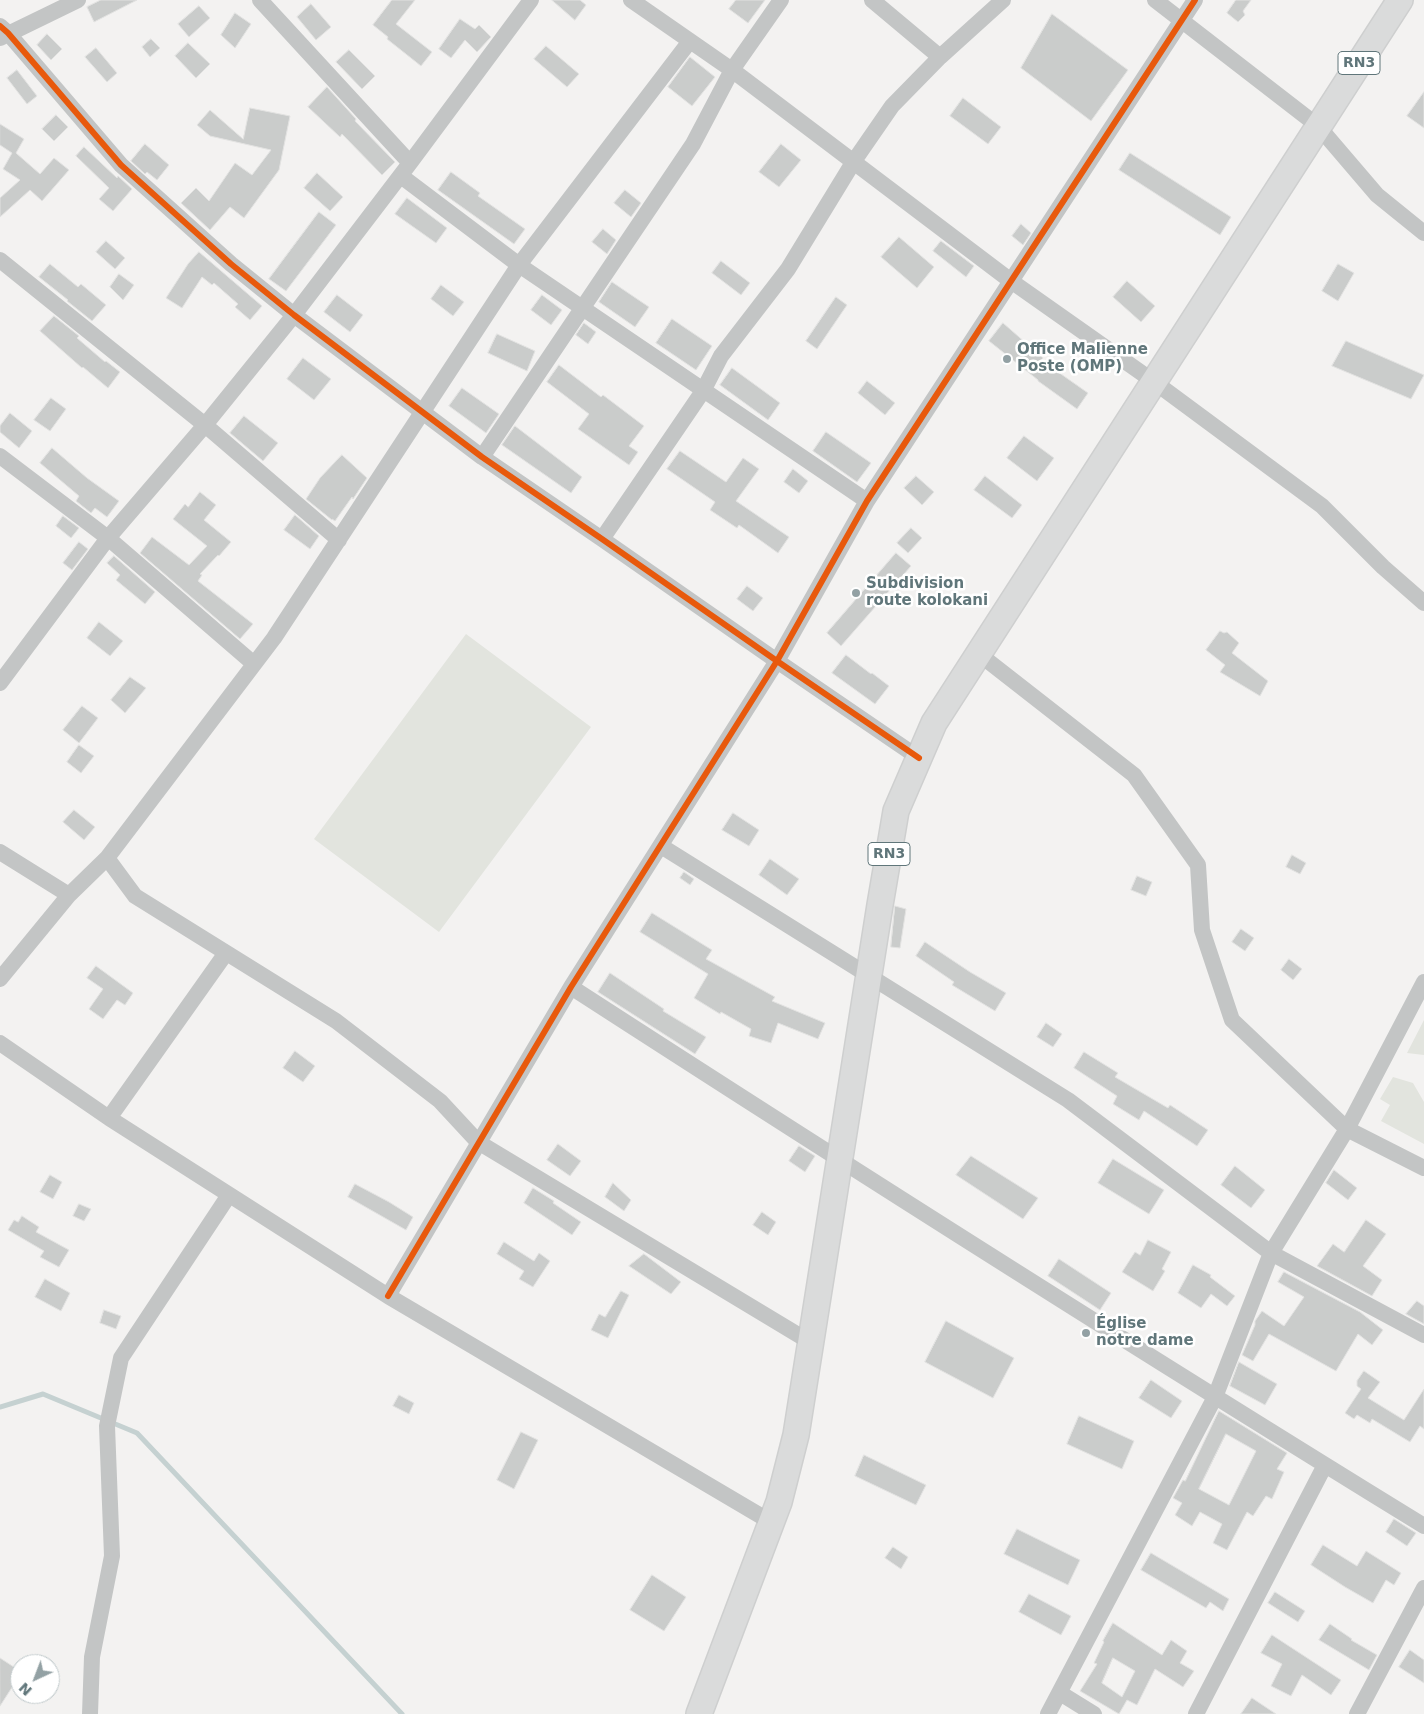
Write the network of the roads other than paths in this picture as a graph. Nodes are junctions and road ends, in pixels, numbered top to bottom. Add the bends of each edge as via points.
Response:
1 (78, 0) edge
2 (260, 0) edge
3 (532, 0) edge
4 (631, 0) edge
5 (781, 0) edge
6 (872, 0) edge
7 (1003, 0) edge
8 (1155, 0) edge
9 (1195, 0) edge
10 (1396, 1) edge
11 (1181, 20) junction
12 (3, 32) edge
13 (690, 41) junction
14 (940, 57) junction
15 (732, 70) junction
16 (1318, 126) junction
17 (854, 161) junction
18 (405, 170) junction
19 (1424, 233) edge
20 (0, 260) edge
21 (519, 265) junction
22 (1011, 281) junction
23 (583, 309) junction
24 (294, 315) junction
25 (1153, 381) junction
26 (703, 391) junction
27 (423, 413) junction
28 (206, 425) junction
29 (0, 456) edge
30 (482, 457) junction
31 (866, 502) junction
32 (108, 538) junction
33 (602, 539) junction
34 (339, 540) junction
35 (1424, 603) edge
36 (979, 654) junction
37 (777, 661) junction
38 (254, 664) junction
39 (0, 683) edge
40 (919, 758) junction
41 (661, 846) junction
42 (0, 852) edge
43 (107, 858) junction
44 (69, 895) junction
45 (226, 953) junction
46 (869, 974) junction
47 (0, 979) edge
48 (1424, 982) edge
49 (571, 987) junction
50 (0, 1043) edge
51 (109, 1118) junction
52 (1347, 1128) junction
53 (478, 1142) junction
54 (839, 1160) junction
55 (1424, 1168) edge
56 (229, 1195) junction
57 (1271, 1253) junction
58 (388, 1296) junction
59 (1424, 1335) edge
60 (810, 1342) junction
61 (1215, 1397) junction
62 (1324, 1465) junction
63 (771, 1522) junction
64 (1424, 1526) edge
65 (1424, 1588) edge
66 (1060, 1693) junction
67 (90, 1714) edge
68 (699, 1714) edge
69 (1048, 1714) edge
70 (1094, 1714) edge
71 (1196, 1714) edge
72 (1357, 1714) edge

1 - 12 street
2 - 18 street
3 - 18 street
4 - 13 street
5 - 15 street
6 - 14 street
7 - 14 street
8 - 11 street
9 - 11 street
10 - 16 highway, RN3
11 - 16 street
11 - 22 street
12 - 24 street via 121,165 231,264
13 - 15 street
13 - 21 street
14 - 17 street via 892,106
15 - 17 street
15 - 23 street via 693,144
16 - 19 street via 1377,195
16 - 25 highway, RN3
17 - 22 street
17 - 26 street via 788,269 721,356
18 - 21 street
18 - 24 street
20 - 28 street
21 - 23 street
21 - 27 street
22 - 25 street
22 - 31 street
23 - 26 street
23 - 30 street
24 - 27 street
24 - 28 street
25 - 35 street via 1322,506
25 - 36 highway, RN3
26 - 31 street
26 - 33 street
27 - 30 street
27 - 34 street
28 - 32 street
28 - 34 street
29 - 32 street
30 - 33 street
31 - 37 street
32 - 38 street
32 - 39 street
33 - 37 street
34 - 38 street
36 - 40 highway, RN3 via 934,723
36 - 52 street via 1134,775 1198,865 1202,930 1232,1020
37 - 40 street
37 - 41 street
38 - 43 street
40 - 46 highway, RN3 via 896,811
41 - 46 street
41 - 49 street
42 - 44 street
43 - 44 street
43 - 45 street via 135,896
44 - 47 street
45 - 51 street
45 - 53 street via 336,1021 440,1101
46 - 54 highway, RN3
46 - 57 street via 1068,1100
48 - 52 street
49 - 53 street
49 - 54 street
50 - 51 street
51 - 56 street
52 - 55 street
52 - 57 street
53 - 58 street
53 - 60 street
54 - 60 highway, RN3
54 - 61 street
56 - 58 street
56 - 67 street via 121,1358 107,1426 112,1556 92,1657
57 - 59 street
57 - 61 street
58 - 63 street
60 - 63 highway, RN3 via 796,1435
61 - 62 street
61 - 66 street
62 - 64 street
62 - 71 street
63 - 68 highway, RN3
65 - 72 street
66 - 69 street
66 - 70 street

